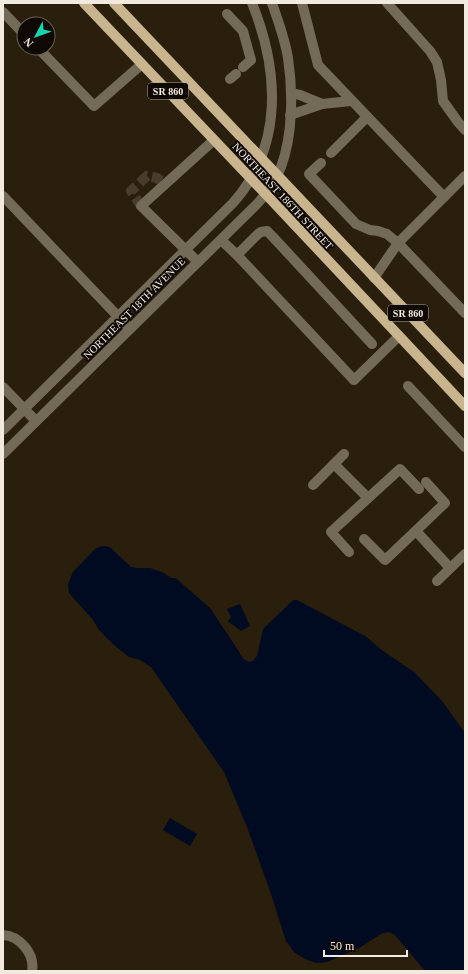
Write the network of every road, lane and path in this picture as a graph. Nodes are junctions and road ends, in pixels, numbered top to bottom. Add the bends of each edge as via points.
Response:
1 (84, 3) edge
2 (114, 3) edge
3 (252, 3) edge
4 (272, 3) edge
5 (302, 3) edge
6 (387, 3) edge
7 (3, 12) edge
8 (227, 14) dead end
9 (16, 26) edge
10 (46, 56) edge
11 (142, 64) junction
12 (236, 73) dead end
13 (291, 93) junction
14 (351, 101) junction
15 (322, 104) junction
16 (290, 115) junction
17 (367, 117) junction
18 (465, 129) edge
19 (214, 140) junction
20 (331, 153) dead end
21 (261, 159) junction
22 (321, 163) dead end
23 (277, 176) junction
24 (465, 176) edge
25 (251, 179) junction
26 (266, 194) junction
27 (3, 196) edge
28 (444, 197) junction
29 (221, 240) junction
30 (398, 243) junction
31 (186, 250) junction
32 (237, 256) junction
33 (198, 262) junction
34 (374, 278) junction
35 (465, 314) edge
36 (118, 317) junction
37 (130, 329) junction
38 (399, 336) junction
39 (372, 344) dead end
40 (465, 373) edge
41 (408, 386) dead end
42 (3, 387) edge
43 (465, 406) edge
44 (24, 409) junction
45 (36, 421) junction
46 (3, 430) edge
47 (465, 447) edge
48 (3, 454) edge
49 (344, 454) dead end
50 (334, 464) junction
51 (313, 485) dead end
52 (368, 498) junction
53 (416, 531) junction
54 (364, 539) dead end
55 (349, 552) dead end
56 (465, 554) edge
57 (450, 568) junction
58 (437, 581) dead end
59 (3, 935) edge
60 (32, 971) edge

1 - 11 main road, NORTHEAST 186TH STREET / SR 860
2 - 21 main road, NORTHEAST 186TH STREET / SR 860
3 - 21 street, NORTHEAST 18TH AVENUE via 268,53 272,82 271,122
4 - 13 street, NORTHEAST 18TH AVENUE via 282,31 290,71
5 - 14 street via 318,65
6 - 18 street via 437,62 443,101
7 - 9 street
8 - 12 street via 243,31 251,60
10 - 11 street via 94,106
11 - 19 main road, NORTHEAST 186TH STREET / SR 860
13 - 15 street
13 - 16 street, NORTHEAST 18TH AVENUE
14 - 15 street
14 - 17 street
15 - 16 street
16 - 23 street, NORTHEAST 18TH AVENUE via 284,157
17 - 20 street
17 - 28 street
19 - 25 main road, NORTHEAST 186TH STREET / SR 860
19 - 31 street via 141,206
21 - 23 main road, NORTHEAST 186TH STREET / SR 860
21 - 25 street, NORTHEAST 18TH AVENUE
22 - 30 street via 310,174 356,224 387,234
23 - 26 street, NORTHEAST 18TH AVENUE
23 - 34 main road, NORTHEAST 186TH STREET / SR 860
24 - 28 street
25 - 26 main road, NORTHEAST 186TH STREET / SR 860
25 - 31 street, NORTHEAST 18TH AVENUE via 233,203
26 - 29 street, NORTHEAST 18TH AVENUE
26 - 38 main road, NORTHEAST 186TH STREET / SR 860
27 - 36 street
28 - 30 street
29 - 32 street
29 - 33 street, NORTHEAST 18TH AVENUE
30 - 34 street
30 - 35 street
31 - 33 street
31 - 36 street, NORTHEAST 18TH AVENUE
32 - 38 street via 354,380
32 - 39 street via 258,234 267,231
33 - 37 street, NORTHEAST 18TH AVENUE
34 - 40 main road, NORTHEAST 186TH STREET / SR 860
36 - 37 street
36 - 44 street, NORTHEAST 18TH AVENUE
37 - 45 street, NORTHEAST 18TH AVENUE
38 - 43 main road, NORTHEAST 186TH STREET / SR 860
41 - 47 street
42 - 44 street
44 - 45 street
44 - 46 street, NORTHEAST 18TH AVENUE
45 - 48 street, NORTHEAST 18TH AVENUE
49 - 50 street
50 - 51 street
50 - 52 street
52 - 53 street via 400,469 446,503
52 - 55 street via 331,532
53 - 54 street via 385,560
53 - 57 street
56 - 57 street
57 - 58 street
59 - 60 street via 17,939 25,946 31,956

